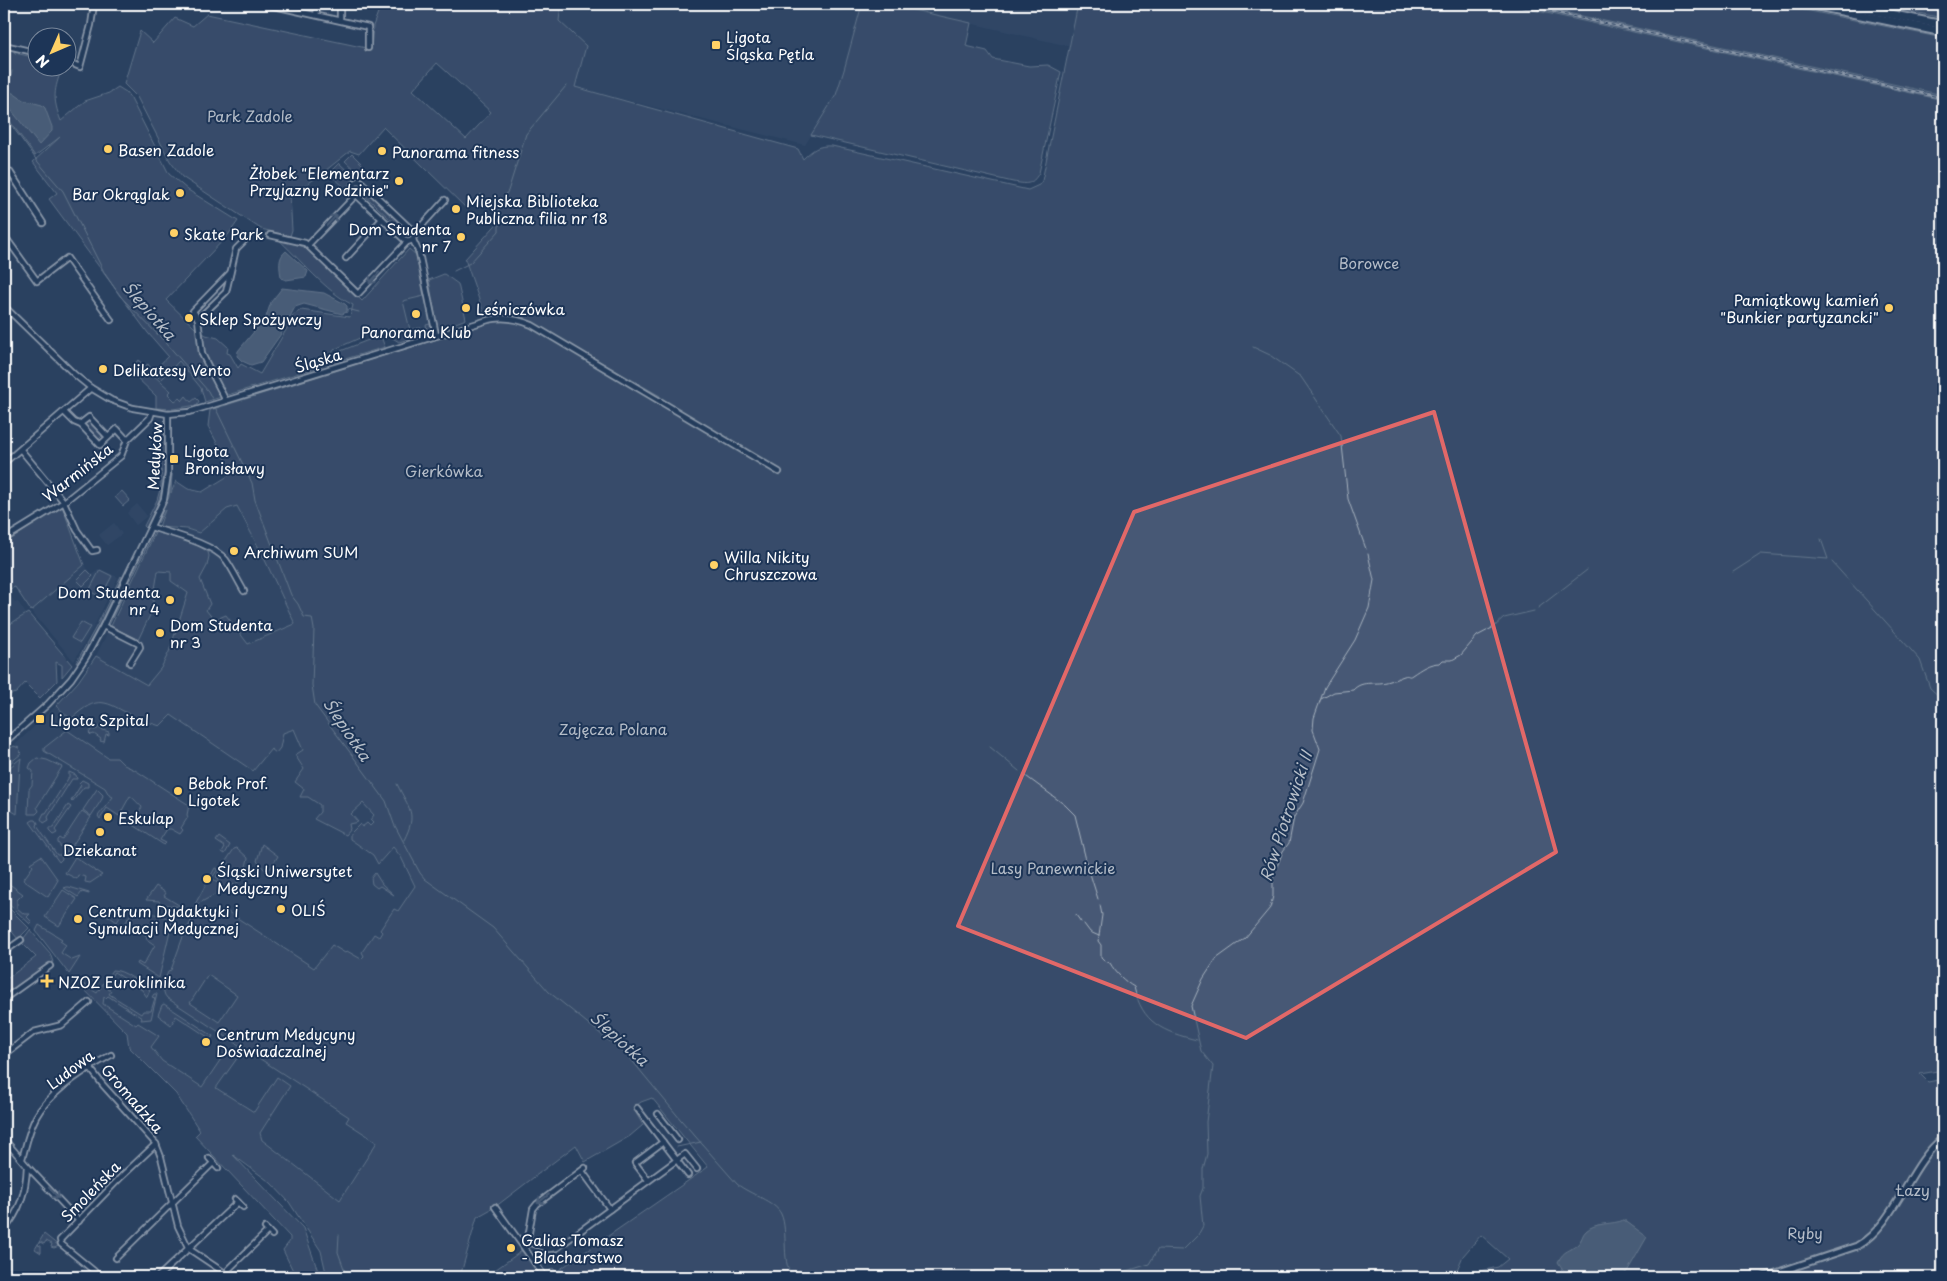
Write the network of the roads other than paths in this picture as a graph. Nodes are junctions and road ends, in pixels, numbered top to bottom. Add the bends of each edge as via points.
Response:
1 (4, 4) edge
2 (94, 4) edge
3 (264, 4) edge
4 (318, 4) edge
5 (340, 4) edge
6 (1808, 4) edge
7 (1841, 4) edge
8 (284, 6) edge
9 (316, 15) junction
10 (340, 20) junction
11 (1943, 26) edge
12 (1943, 32) edge
13 (4, 37) edge
14 (4, 45) edge
15 (368, 48) dead end
16 (28, 51) edge
17 (78, 66) edge
18 (4, 166) edge
19 (356, 195) junction
20 (445, 200) dead end
21 (382, 219) junction
22 (43, 223) dead end
23 (415, 233) junction
24 (4, 235) edge
25 (270, 235) dead end
26 (247, 238) dead end
27 (413, 240) junction
28 (407, 242) junction
29 (307, 244) junction
30 (346, 258) dead end
31 (231, 273) junction
32 (4, 306) edge
33 (198, 319) junction
34 (111, 320) dead end
35 (436, 335) junction
36 (91, 388) junction
37 (226, 401) junction
38 (64, 412) junction
39 (152, 412) junction
40 (168, 414) junction
41 (80, 424) junction
42 (108, 438) junction
43 (127, 440) junction
44 (21, 450) junction
45 (4, 463) edge
46 (779, 472) dead end
47 (64, 502) junction
48 (151, 527) junction
49 (4, 540) edge
50 (98, 550) dead end
51 (244, 591) dead end
52 (104, 626) junction
53 (130, 663) dead end
54 (4, 743) edge
55 (20, 940) dead end
56 (4, 952) edge
57 (50, 966) dead end
58 (4, 999) edge
59 (89, 1002) dead end
60 (4, 1055) edge
61 (111, 1055) dead end
62 (90, 1068) junction
63 (637, 1108) dead end
64 (658, 1114) dead end
65 (662, 1120) junction
66 (652, 1127) junction
67 (1943, 1138) edge
68 (4, 1139) edge
69 (678, 1140) dead end
70 (663, 1142) junction
71 (156, 1144) junction
72 (209, 1158) dead end
73 (22, 1159) junction
74 (676, 1160) junction
75 (213, 1163) junction
76 (27, 1166) junction
77 (218, 1168) dead end
78 (696, 1168) dead end
79 (688, 1175) dead end
80 (648, 1180) junction
81 (172, 1203) junction
82 (243, 1207) dead end
83 (495, 1207) dead end
84 (610, 1209) junction
85 (79, 1221) junction
86 (4, 1230) edge
87 (272, 1236) dead end
88 (528, 1242) junction
89 (524, 1247) junction
90 (189, 1249) junction
91 (116, 1258) dead end
92 (98, 1277) edge
93 (158, 1277) edge
94 (228, 1277) edge
95 (544, 1277) edge
96 (1764, 1277) edge

1 - 13 street
2 - 17 street
3 - 8 street
4 - 9 street
5 - 10 street
6 - 12 main road
7 - 11 main road
8 - 9 street
9 - 10 street
10 - 15 street via 368,27
14 - 16 street
18 - 22 street
19 - 21 street
19 - 23 street via 350,190 359,180
29 -> 19 street
20 - 23 street
21 - 28 street
21 - 30 street
23 - 27 street
24 - 34 street via 37,281 67,258
25 - 29 street
26 - 31 street via 236,249
27 - 28 street
27 - 35 street via 419,253
28 -> 29 street via 358,294
31 - 33 street via 226,292
31 - 33 street via 193,311
32 - 36 street, Śląska
33 - 37 street via 202,354
35 - 37 street, Śląska
35 - 46 street, Śląska via 493,318 519,320 532,325
36 - 38 street
36 - 39 street, Śląska via 122,404
37 - 40 street, Śląska via 189,412
38 - 41 street
38 - 44 street
39 - 40 street, Śląska
39 - 43 street, Warmińska via 150,418
40 - 48 street, Medyków via 167,487
41 - 42 street via 100,445
41 - 42 street via 89,417
42 - 43 street via 117,429
43 - 47 street, Warmińska via 121,456
44 - 45 street
44 - 47 street
47 - 49 street, Warmińska
47 - 50 street via 80,536 92,551
48 - 51 street via 185,537 219,554
48 - 52 street, Medyków
52 - 53 street via 138,644 140,647
52 - 54 street, Medyków via 71,679
55 - 56 street
57 - 58 street
59 - 60 street via 62,1025 34,1032
61 - 62 street, Ludowa
62 - 71 street, Gromadzka
62 - 73 street, Ludowa via 59,1090 36,1116
63 - 66 street
64 - 65 street
65 - 66 street
65 - 69 street
66 - 70 street
67 - 96 street via 1929,1153 1878,1229 1862,1243
68 - 73 street
70 - 74 street
70 - 80 street via 635,1163
71 - 81 street, Gromadzka
71 - 85 street, Smoleńska
72 - 75 street
73 - 76 street
74 - 78 street via 685,1154
74 - 79 street
74 - 80 street
75 - 77 street
75 - 81 street
76 -> 85 street
76 - 86 street via 21,1204
80 - 84 street
81 - 90 street, Gromadzka
81 - 91 street
82 - 90 street via 237,1200
83 - 89 street
84 - 88 street via 553,1249
84 -> 88 street via 584,1169 533,1209
85 - 92 street, Smoleńska via 60,1240 61,1244
87 - 94 street via 266,1230 230,1269
88 - 89 street
89 - 95 street
90 - 93 street
90 - 94 street

